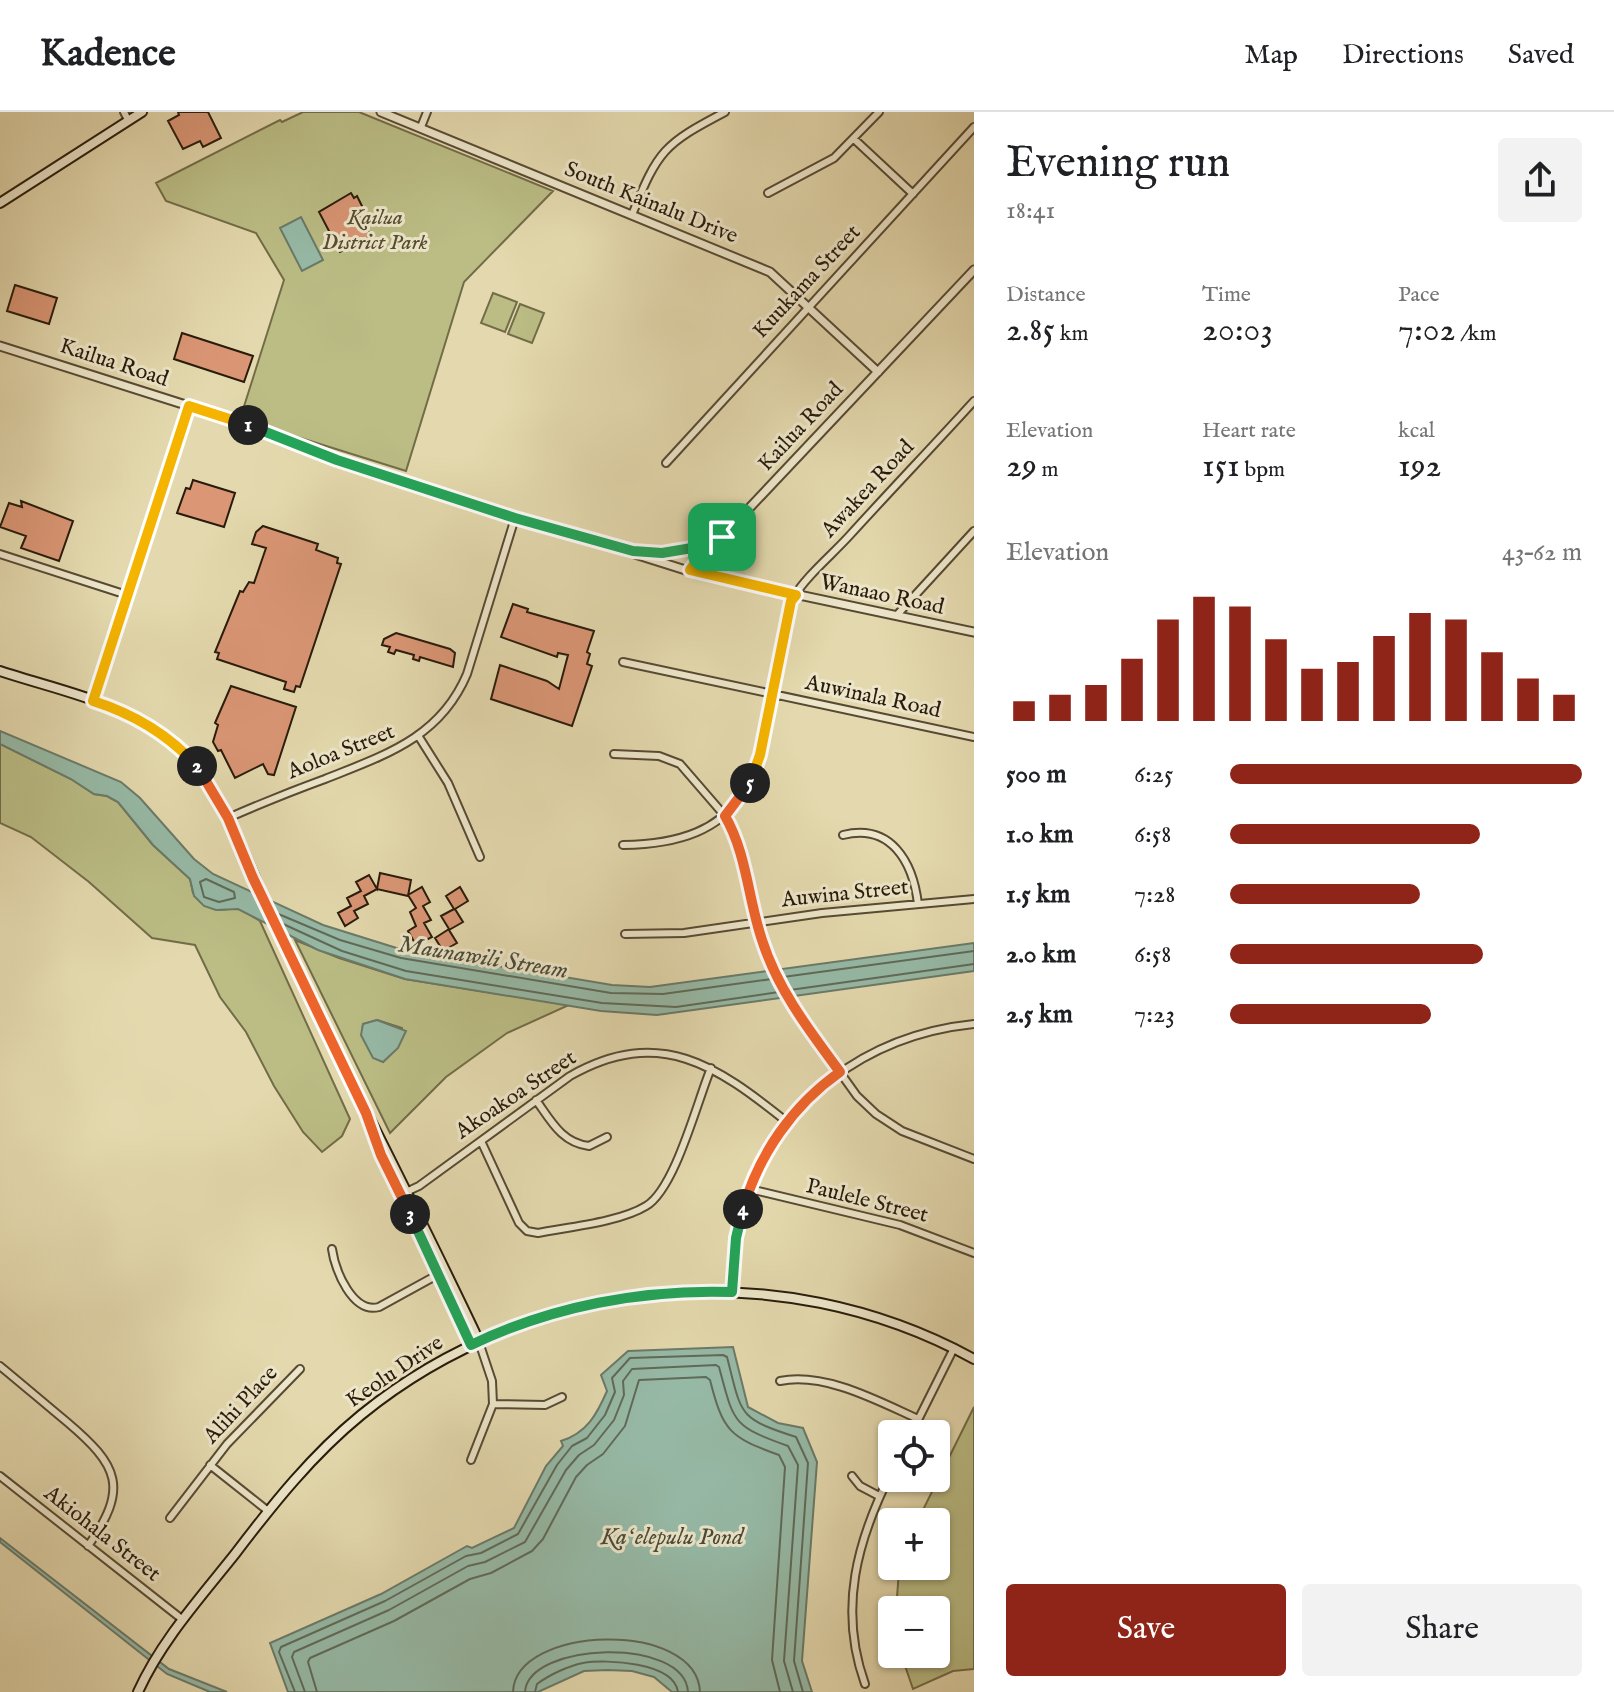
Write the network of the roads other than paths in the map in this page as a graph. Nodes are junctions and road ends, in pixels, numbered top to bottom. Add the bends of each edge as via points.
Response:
1 (142, 112) edge
2 (381, 112) edge
3 (427, 112) edge
4 (725, 112) edge
5 (879, 112) edge
6 (126, 116) edge
7 (421, 127) junction
8 (974, 127) edge
9 (854, 139) junction
10 (768, 193) dead end
11 (913, 194) junction
12 (0, 203) edge
13 (632, 215) junction
14 (974, 270) edge
15 (808, 307) junction
16 (0, 346) edge
17 (878, 372) junction
18 (974, 401) edge
19 (189, 406) junction
20 (666, 463) dead end
21 (515, 518) junction
22 (974, 531) edge
23 (722, 537) junction
24 (633, 551) junction
25 (0, 554) edge
26 (690, 570) junction
27 (127, 595) junction
28 (796, 595) junction
29 (897, 615) junction
30 (974, 632) edge
31 (623, 662) dead end
32 (0, 671) edge
33 (774, 694) junction
34 (93, 701) junction
35 (419, 737) junction
36 (974, 737) edge
37 (614, 754) dead end
38 (725, 816) junction
39 (228, 818) junction
40 (843, 835) dead end
41 (623, 845) dead end
42 (480, 857) dead end
43 (974, 899) edge
44 (918, 904) junction
45 (756, 922) junction
46 (625, 934) dead end
47 (974, 1024) edge
48 (711, 1068) junction
49 (840, 1072) junction
50 (536, 1100) junction
51 (787, 1122) junction
52 (607, 1137) dead end
53 (481, 1141) junction
54 (974, 1158) edge
55 (750, 1189) junction
56 (404, 1193) junction
57 (332, 1249) dead end
58 (974, 1253) edge
59 (442, 1272) junction
60 (732, 1292) junction
61 (475, 1343) junction
62 (954, 1348) junction
63 (974, 1359) edge
64 (0, 1366) edge
65 (300, 1369) dead end
66 (780, 1381) dead end
67 (562, 1397) dead end
68 (493, 1404) junction
69 (918, 1419) joint
70 (471, 1460) dead end
71 (210, 1465) junction
72 (0, 1476) edge
73 (852, 1476) dead end
74 (881, 1492) edge
75 (879, 1496) junction
76 (268, 1511) junction
77 (170, 1518) dead end
78 (88, 1546) junction
79 (183, 1620) junction
80 (865, 1684) dead end
81 (138, 1692) edge

1 - 6 main road
2 - 7 street, South Kainalu Drive
3 - 7 street
4 - 13 street via 662,152
5 - 9 street
6 - 12 main road
7 - 13 street, South Kainalu Drive
8 - 11 street, Kuukama Street
9 - 10 street via 827,163
9 - 11 street
11 - 15 street, Kuukama Street
13 - 15 street, South Kainalu Drive via 770,272
14 - 17 street, Kailua Road
15 - 17 street, South Kainalu Drive
15 - 20 street, Kuukama Street
16 - 19 street, Kailua Road
17 - 23 street, Kailua Road
18 - 28 street, Awakea Road
19 - 21 street, Kailua Road
19 - 27 street
21 - 24 street, Kailua Road
21 - 35 street, Aoloa Street via 462,684 445,712
22 - 29 street
23 - 24 street via 662,553
23 - 26 street, Kailua Road
24 - 26 street, Kailua Road
25 - 27 street
26 - 28 street, Wanaao Road
27 - 34 street
28 - 29 street, Wanaao Road
28 - 33 street, Awakea Road
29 - 30 street, Wanaao Road
31 - 33 street, Auwinala Road
32 - 34 main road
33 - 36 street, Auwinala Road
33 - 38 street, Awakea Road via 755,773
34 - 39 main road via 137,718 180,749 206,779
35 - 39 street, Aoloa Street
35 - 42 street via 448,783
37 - 38 street via 659,756 680,764
38 - 41 street, Awakea Road via 675,841
38 - 45 street via 738,844
39 - 56 main road
40 - 44 street via 867,832 892,845 910,867
43 - 44 street, Auwina Street
44 - 45 street, Auwina Street
45 - 46 street, Auwina Street via 684,933
45 - 49 street via 789,1001
47 - 49 street via 906,1038
48 - 50 street, Akoakoa Street via 672,1056 625,1056 580,1070
48 - 51 street, Akoakoa Street
48 - 53 street via 667,1186 652,1203 632,1213 527,1231
49 - 51 street
49 - 54 street via 867,1107 887,1122
50 - 52 street via 573,1142 589,1146
50 - 53 street, Akoakoa Street
51 - 55 street
53 - 56 street, Akoakoa Street
55 - 58 street, Paulele Street via 885,1220
55 - 60 street via 736,1238
56 - 59 main road
57 - 59 street via 355,1301 364,1308 379,1307
59 - 61 main road
60 - 61 main road, Keolu Drive via 661,1293 597,1303
60 - 62 main road, Keolu Drive via 838,1306
61 - 68 street via 492,1381
61 - 76 main road, Keolu Drive via 414,1376 359,1417
62 - 63 main road, Keolu Drive
62 - 69 street
64 - 78 street via 106,1461 112,1503
65 - 71 street, Alihi Place
66 - 69 street via 795,1378 823,1384
67 - 68 street via 545,1405
68 - 70 street
71 - 76 street, Alihi Place
71 - 77 street, Alihi Place
72 - 78 street, Akiohala Street
73 - 75 street
74 - 75 street
75 - 80 street via 858,1554 852,1591 855,1651
76 - 79 main road, Keolu Drive
78 - 79 street, Akiohala Street
79 - 81 main road, Keolu Drive

